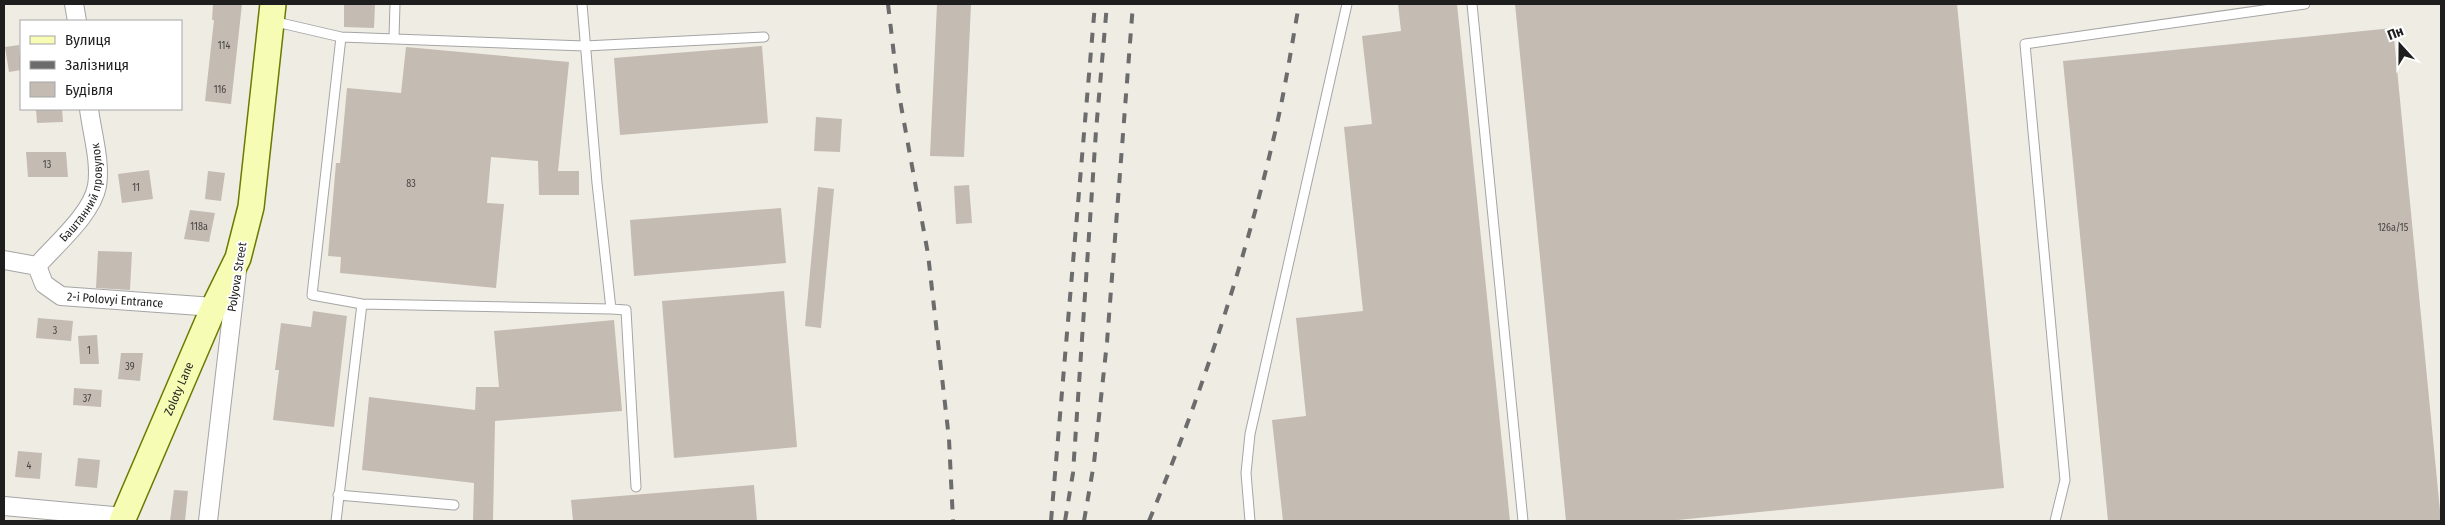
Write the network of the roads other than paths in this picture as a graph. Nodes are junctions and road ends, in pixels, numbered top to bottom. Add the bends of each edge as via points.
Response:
1 (74, 4) edge
2 (395, 4) edge
3 (582, 4) edge
4 (1347, 4) edge
5 (1472, 4) edge
6 (2305, 4) edge
7 (273, 12) edge
8 (77, 20) edge
9 (341, 37) junction
10 (764, 37) dead end
11 (394, 38) junction
12 (585, 46) junction
13 (89, 110) edge
14 (238, 258) junction
15 (4, 260) edge
16 (37, 266) junction
17 (362, 304) junction
18 (214, 307) junction
19 (611, 308) junction
20 (636, 487) dead end
21 (338, 495) junction
22 (454, 505) dead end
23 (4, 506) edge
24 (123, 519) edge
25 (208, 521) edge
26 (336, 521) edge
27 (1250, 521) edge
28 (1523, 521) edge
29 (2055, 521) edge

1 - 8 street
2 - 11 lane
3 - 12 lane
4 - 27 lane via 1250,434 1246,473
5 - 28 lane
6 - 29 lane via 2025,44 2065,480
7 - 9 lane
7 - 14 main road, Polyova Street via 251,207
9 - 11 lane
9 - 17 lane via 312,295
10 - 12 lane
11 - 12 lane
12 - 19 lane
13 - 16 street, Баштанний провулок via 97,176 94,196 88,209
14 - 18 main road, Zoloty Lane
14 - 25 street, Polyova Street
15 - 16 street
16 - 18 street, 2-i Polovyi Entrance via 44,284 61,296
17 - 19 lane
17 - 21 lane
18 - 24 main road, Zoloty Lane
19 - 20 lane via 626,310
21 - 22 lane
21 - 26 lane
23 - 24 street

